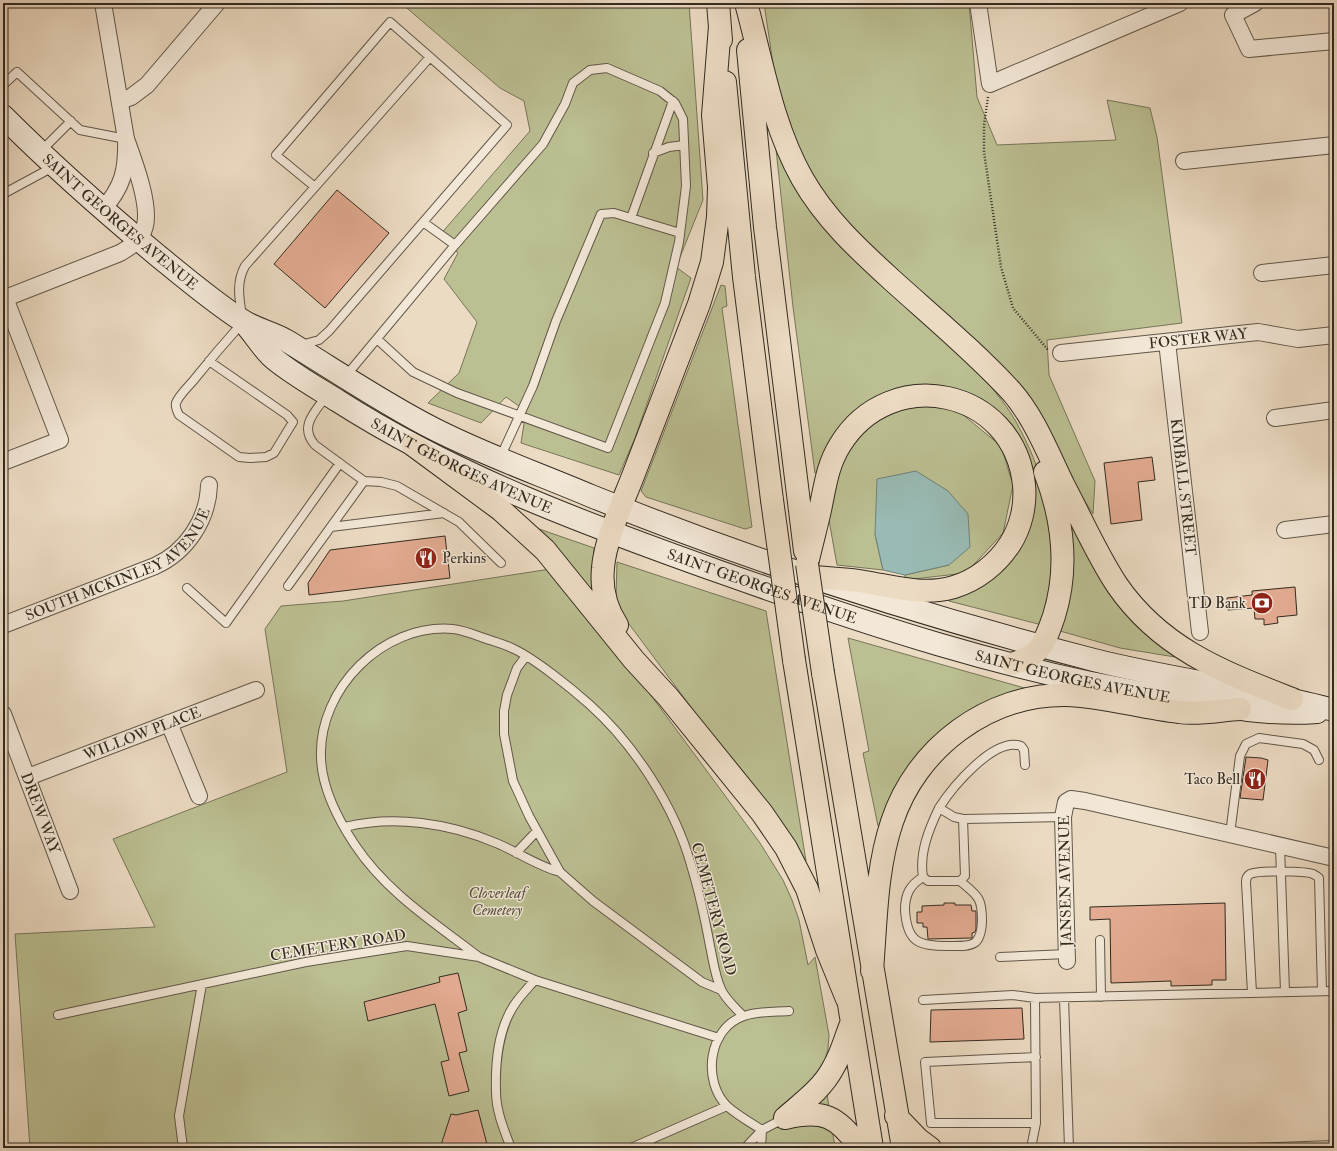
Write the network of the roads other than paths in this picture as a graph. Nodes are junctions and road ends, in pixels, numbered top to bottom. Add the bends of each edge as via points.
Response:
1 (103, 3) edge
2 (217, 3) edge
3 (718, 3) edge
4 (745, 3) edge
5 (978, 3) edge
6 (1180, 3) edge
7 (1254, 3) edge
8 (720, 26) junction
9 (1334, 41) edge
10 (430, 57) junction
11 (3, 85) edge
12 (120, 101) junction
13 (673, 101) junction
14 (3, 116) edge
15 (71, 121) junction
16 (126, 139) junction
17 (684, 145) junction
18 (1334, 145) edge
19 (653, 152) junction
20 (48, 158) junction
21 (1184, 161) dead end
22 (315, 187) junction
23 (3, 194) edge
24 (103, 209) junction
25 (631, 218) junction
26 (423, 222) junction
27 (680, 233) junction
28 (138, 240) junction
29 (455, 245) junction
30 (1334, 265) edge
31 (1262, 273) dead end
32 (4, 299) edge
33 (243, 322) junction
34 (1334, 335) edge
35 (377, 339) junction
36 (1167, 342) junction
37 (294, 346) junction
38 (1061, 353) road end
39 (210, 361) junction
40 (992, 373) junction
41 (345, 378) junction
42 (328, 395) junction
43 (1334, 410) edge
44 (519, 414) junction
45 (1275, 418) dead end
46 (294, 422) junction
47 (307, 427) junction
48 (413, 445) junction
49 (500, 459) junction
50 (3, 462) edge
51 (340, 463) junction
52 (364, 481) junction
53 (209, 486) dead end
54 (588, 495) junction
55 (621, 508) junction
56 (551, 509) junction
57 (810, 509) junction
58 (444, 513) junction
59 (1334, 524) edge
60 (331, 527) junction
61 (1285, 530) dead end
62 (612, 532) junction
63 (501, 563) dead end
64 (811, 570) junction
65 (288, 586) dead end
66 (187, 588) dead end
67 (3, 625) edge
68 (1200, 632) dead end
69 (1041, 646) junction
70 (526, 656) junction
71 (1012, 664) junction
72 (256, 690) dead end
73 (668, 696) junction
74 (1292, 699) junction
75 (1240, 709) junction
76 (1334, 710) edge
77 (3, 714) edge
78 (169, 723) junction
79 (1319, 760) dead end
80 (1025, 765) dead end
81 (28, 777) junction
82 (199, 796) dead end
83 (939, 808) junction
84 (1063, 817) junction
85 (963, 819) junction
86 (345, 827) junction
87 (537, 831) junction
88 (1230, 834) junction
89 (1280, 846) junction
90 (516, 853) junction
91 (1334, 858) edge
92 (560, 872) junction
93 (1281, 872) junction
94 (923, 877) junction
95 (960, 881) junction
96 (70, 891) dead end
97 (1100, 940) dead end
98 (479, 957) junction
99 (1000, 957) dead end
100 (1067, 958) joint
101 (872, 971) junction
102 (535, 980) junction
103 (202, 984) junction
104 (721, 990) junction
105 (1322, 991) junction
106 (1334, 991) edge
107 (1285, 992) junction
108 (1252, 993) junction
109 (1101, 997) junction
110 (1035, 998) junction
111 (1064, 998) junction
112 (847, 999) junction
113 (923, 1000) dead end
114 (789, 1011) dead end
115 (58, 1015) dead end
116 (743, 1016) junction
117 (851, 1023) junction
118 (719, 1038) junction
119 (1036, 1057) junction
120 (727, 1106) junction
121 (896, 1116) junction
122 (785, 1118) junction
123 (1036, 1123) junction
124 (762, 1130) junction
125 (1334, 1145) edge
126 (183, 1148) edge
127 (511, 1148) edge
128 (632, 1148) edge
129 (745, 1148) edge
130 (761, 1148) edge
131 (860, 1148) edge
132 (872, 1148) edge
133 (903, 1148) edge
134 (930, 1148) edge
135 (1031, 1148) edge
136 (1069, 1148) edge
137 (1249, 1148) edge

1 - 12 street
2 - 12 street via 142,90
3 - 8 highway
4 - 40 highway via 778,123 795,165 810,192 856,248 969,349
4 - 57 highway via 765,227
5 - 6 street via 990,84
7 - 9 street via 1233,15 1249,49
8 - 55 highway via 713,114 719,202 712,262 699,304
8 - 112 highway, bridge via 747,298 772,500 794,660
10 - 22 lane
10 - 22 lane via 390,22 276,155
10 - 26 lane via 507,125
11 - 15 lane via 17,72
12 - 16 street
13 - 17 lane via 683,119
13 - 19 lane
13 - 29 lane via 660,91 607,68 590,70 573,83 565,104 543,144
14 - 20 main road, SAINT GEORGES AVENUE
15 - 16 lane via 80,130
15 - 20 lane
16 - 24 street via 126,162 121,182
16 - 28 street via 139,175 145,209 144,230
17 - 19 lane via 669,146
17 - 27 lane via 686,186
18 - 21 street
19 - 25 lane
20 - 23 lane
20 - 24 main road, SAINT GEORGES AVENUE
22 - 33 lane via 250,260 241,274 238,287
24 - 28 main road, SAINT GEORGES AVENUE
25 - 27 lane
25 - 44 lane via 614,213 601,214 556,321 533,386
26 - 29 lane
26 - 37 lane via 329,331 319,340
27 - 44 lane via 665,303 608,448
28 - 32 street via 120,253
28 - 33 main road, SAINT GEORGES AVENUE
29 - 35 lane
30 - 31 street
32 - 50 street via 60,440
33 - 37 main road, SAINT GEORGES AVENUE
33 - 39 lane
33 - 42 main road, SAINT GEORGES AVENUE via 272,356
34 - 36 street, FOSTER WAY via 1298,339 1258,332
35 - 41 lane
35 - 44 lane via 413,372 458,393
36 - 38 street, FOSTER WAY
36 - 68 street, KIMBALL STREET
37 - 41 main road, SAINT GEORGES AVENUE
39 - 46 lane
39 - 46 lane via 176,403 179,415 239,457 250,458 266,457 274,453
40 - 69 highway via 1032,443 1049,483 1060,523 1063,560 1059,596 1049,630
40 - 74 highway via 1012,392 1028,417 1109,573 1140,614 1198,659
41 - 49 main road, SAINT GEORGES AVENUE via 429,426
42 - 47 lane
42 - 48 main road, SAINT GEORGES AVENUE
43 - 45 street
44 - 49 lane
46 - 47 lane
47 - 51 lane via 309,438 315,445
48 - 56 main road, SAINT GEORGES AVENUE via 475,476
48 - 73 highway via 496,506 530,535 634,660
49 - 54 main road, SAINT GEORGES AVENUE
51 - 52 lane
51 - 66 lane via 226,623
52 - 58 lane via 398,486
52 - 60 lane
53 - 67 street, SOUTH MCKINLEY AVENUE via 204,514 185,544 170,558
54 - 55 main road, SAINT GEORGES AVENUE
54 - 56 main road via 584,502 575,507
55 - 62 highway
55 - 64 main road, SAINT GEORGES AVENUE via 770,563
56 - 62 main road, SAINT GEORGES AVENUE
57 - 64 highway
57 - 64 highway via 835,453 847,435 879,408 916,395 953,398 972,406 988,417 1003,431 1012,445 1020,462 1024,480 1023,510 1012,540 993,565 965,583 921,592 894,589
58 - 60 lane
58 - 63 lane via 460,522
59 - 61 street
60 - 65 lane
62 - 71 main road, SAINT GEORGES AVENUE via 812,604 928,641
62 - 73 highway via 602,569 606,605 618,627
64 - 69 main road, SAINT GEORGES AVENUE via 910,608
64 - 101 highway, bridge via 823,673
69 - 71 highway via 1033,655
69 - 74 main road, SAINT GEORGES AVENUE via 1164,676
70 - 86 lane, CEMETERY ROAD via 514,649 454,629 411,634 392,642 365,661 349,677 335,698 326,716 322,737 323,773 331,798
70 - 87 lane, CEMETERY ROAD via 517,668 507,695 504,734 512,781
70 - 104 lane, CEMETERY ROAD via 588,703 610,724 661,794 691,862
71 - 75 main road, SAINT GEORGES AVENUE via 1113,688
72 - 78 street, WILLOW PLACE
73 - 112 highway via 762,813 786,848 807,889 827,950
74 - 76 main road, SAINT GEORGES AVENUE
75 - 76 main road, SAINT GEORGES AVENUE via 1292,714
75 - 101 highway via 1181,713 1094,697 1042,696 997,708 961,729 940,746 920,769 894,816 881,874
77 - 81 street, DREW WAY
78 - 81 street, WILLOW PLACE
78 - 82 street
79 - 88 lane via 1314,750 1303,744 1259,738 1246,744 1240,756
80 - 83 lane via 1024,750 1021,746 1012,745 997,751 961,778
81 - 96 street, DREW WAY
83 - 85 lane
83 - 94 lane via 924,847
84 - 85 lane
84 - 88 street, JANSEN AVENUE via 1066,802 1085,801
84 - 100 street, JANSEN AVENUE
85 - 95 lane via 965,876
86 - 90 lane, CEMETERY ROAD via 379,820 417,823 473,835
86 - 98 lane, CEMETERY ROAD via 367,861 401,897
87 - 90 lane
87 - 92 lane, CEMETERY ROAD
88 - 89 street
89 - 91 street
89 - 93 lane
90 - 92 lane, CEMETERY ROAD via 544,868
92 - 104 lane, CEMETERY ROAD via 593,901 702,982
93 - 105 lane via 1304,872 1318,878
93 - 107 lane
93 - 108 lane via 1257,872 1247,878
94 - 95 lane via 928,881
94 - 95 lane via 914,883 905,898 906,926 920,943 929,946 970,945 976,943 982,935 979,900
97 - 109 lane
98 - 102 lane, CEMETERY ROAD
98 - 103 lane, CEMETERY ROAD via 407,946 306,962
99 - 100 lane
101 - 121 highway
102 - 118 lane, CEMETERY ROAD
102 - 127 lane via 516,1002 503,1030 498,1060 496,1093 502,1123
103 - 115 lane, CEMETERY ROAD
103 - 126 lane via 180,1116
104 - 116 lane, CEMETERY ROAD
105 - 106 lane
105 - 107 lane
107 - 108 lane
108 - 109 lane
109 - 111 lane
110 - 111 lane
110 - 113 lane via 1012,995
110 - 119 lane
111 - 136 lane
112 - 117 highway
114 - 116 lane
116 - 118 lane via 727,1027
117 - 122 highway via 838,1058 827,1077
117 - 132 highway
118 - 120 lane via 714,1048 712,1070 714,1083
119 - 123 lane
119 - 123 lane via 925,1062 931,1123
120 - 124 lane
120 - 128 lane
121 - 133 highway
121 - 134 highway
122 - 124 lane
122 - 131 highway via 813,1113 827,1117 842,1126
123 - 135 lane
124 - 129 lane
124 - 130 lane
125 - 137 lane

